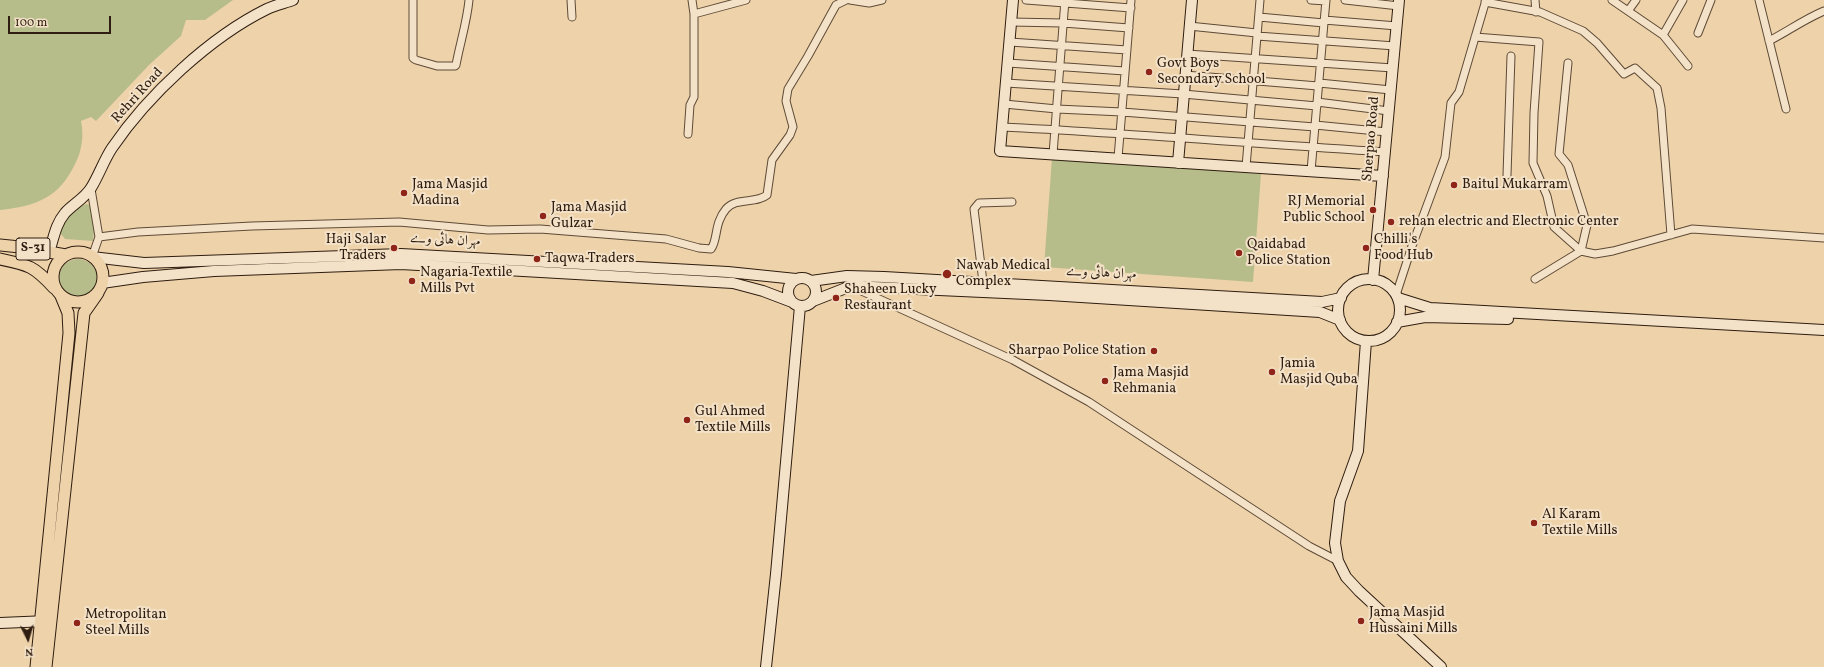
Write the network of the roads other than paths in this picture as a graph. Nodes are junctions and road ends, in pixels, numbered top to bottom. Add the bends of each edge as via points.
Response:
1 (293, 0) edge
2 (413, 0) edge
3 (469, 0) edge
4 (571, 0) edge
5 (692, 0) edge
6 (746, 0) edge
7 (845, 0) edge
8 (850, 0) edge
9 (882, 0) edge
10 (1013, 0) edge
11 (1026, 0) edge
12 (1192, 0) edge
13 (1260, 0) edge
14 (1311, 0) edge
15 (1345, 0) edge
16 (1535, 0) edge
17 (1613, 0) edge
18 (1636, 0) edge
19 (1683, 0) edge
20 (1711, 0) edge
21 (1760, 0) edge
22 (1065, 1) edge
23 (1326, 1) edge
24 (1486, 1) edge
25 (1399, 3) edge
26 (1131, 4) edge
27 (1628, 11) junction
28 (1824, 11) edge
29 (1536, 12) junction
30 (694, 14) junction
31 (572, 17) dead end
32 (1259, 17) junction
33 (1324, 21) junction
34 (1011, 22) junction
35 (1063, 23) junction
36 (1189, 26) junction
37 (1397, 26) junction
38 (1129, 28) junction
39 (1698, 33) dead end
40 (1257, 34) junction
41 (1663, 35) junction
42 (1475, 37) junction
43 (1769, 41) junction
44 (1010, 42) junction
45 (1322, 42) junction
46 (1062, 45) junction
47 (1395, 46) junction
48 (1127, 50) junction
49 (1187, 54) junction
50 (1511, 56) dead end
51 (1255, 59) junction
52 (1320, 62) junction
53 (1568, 62) dead end
54 (1008, 63) junction
55 (1060, 66) junction
56 (1688, 66) dead end
57 (1393, 68) junction
58 (1125, 71) junction
59 (1185, 75) junction
60 (1253, 81) junction
61 (1006, 83) junction
62 (1319, 84) junction
63 (1058, 86) junction
64 (1391, 90) junction
65 (1123, 91) junction
66 (1183, 94) junction
67 (1252, 100) junction
68 (1004, 104) junction
69 (1317, 104) junction
70 (1057, 109) junction
71 (1786, 109) dead end
72 (1389, 111) junction
73 (1122, 112) junction
74 (1182, 116) junction
75 (1250, 121) junction
76 (1315, 126) junction
77 (1002, 127) junction
78 (1055, 129) junction
79 (1120, 132) junction
80 (1387, 132) junction
81 (688, 134) dead end
82 (1180, 138) junction
83 (1248, 144) junction
84 (1313, 147) junction
85 (1385, 152) junction
86 (1053, 154) junction
87 (1118, 158) junction
88 (1178, 162) junction
89 (1246, 167) junction
90 (1311, 171) junction
91 (1507, 175) dead end
92 (1383, 176) junction
93 (91, 189) junction
94 (1012, 202) dead end
95 (1671, 235) junction
96 (99, 237) junction
97 (1824, 238) edge
98 (0, 245) edge
99 (1581, 250) junction
100 (49, 252) junction
101 (66, 255) junction
102 (92, 257) junction
103 (0, 259) edge
104 (796, 279) junction
105 (1535, 279) dead end
106 (811, 280) junction
107 (1373, 280) junction
108 (982, 282) junction
109 (851, 286) junction
110 (100, 288) junction
111 (58, 292) junction
112 (1397, 296) junction
113 (1341, 298) junction
114 (813, 301) junction
115 (796, 304) junction
116 (1340, 320) junction
117 (1398, 322) junction
118 (1692, 326) junction
119 (1824, 330) edge
120 (1824, 336) edge
121 (1366, 341) junction
122 (1338, 561) junction
123 (45, 621) junction
124 (0, 623) edge
125 (36, 667) edge
126 (46, 667) edge
127 (766, 667) edge
128 (1441, 667) edge

1 - 93 main road, Rehri Road via 268,8 239,25 178,73 144,107 112,148
2 - 3 street via 414,59 437,66 455,66 467,22
4 - 31 street
5 - 30 street
6 - 30 street
7 - 96 street via 836,5 788,89 786,101 793,128 772,160 767,195 736,202 727,207 719,218 711,249 658,238 540,229 488,230 399,222 252,226 138,232
8 - 9 street via 869,3
10 - 34 main road
11 - 22 street
12 - 36 main road
13 - 32 street
14 - 23 street
15 - 25 street
16 - 29 street
17 - 27 street
18 - 27 street
19 - 41 street
20 - 39 street
21 - 43 street
22 - 26 street
22 - 35 street
23 - 33 street
24 - 29 street
24 - 42 street
25 - 37 main road, Sherpao Road
26 - 38 street
27 - 41 street
28 - 43 street
29 - 95 street via 1583,31 1624,74 1635,68 1657,88 1661,108
30 - 81 street via 694,96 690,105
32 - 33 street
32 - 40 street
33 - 37 street
33 - 45 street
34 - 35 street
34 - 44 main road
35 - 38 street
35 - 46 street
36 - 40 street
36 - 49 main road
37 - 47 main road, Sherpao Road
38 - 48 street
40 - 45 street
40 - 51 street
41 - 56 street
42 - 99 street via 1539,42 1533,163 1547,196 1554,227
42 - 112 street via 1459,92 1451,103 1445,158 1412,246
43 - 71 street
44 - 46 street
44 - 54 main road
45 - 47 street
45 - 52 street
46 - 48 street
46 - 55 street
47 - 57 main road, Sherpao Road
48 - 58 street
49 - 51 street
49 - 59 main road
50 - 91 street
51 - 52 street
51 - 60 street
52 - 57 street
52 - 62 street
53 - 99 street via 1559,154 1568,164 1587,225
54 - 55 street
54 - 61 main road
55 - 58 street
55 - 63 street
57 - 64 main road, Sherpao Road
58 - 65 street
59 - 60 street
59 - 66 main road
60 - 62 street
60 - 67 street
61 - 63 street
61 - 68 main road
62 - 64 street
62 - 69 street
63 - 65 street
63 - 70 street
64 - 72 main road, Sherpao Road
65 - 66 street
65 - 73 street
66 - 67 street
66 - 74 main road
67 - 69 street
67 - 75 street
68 - 70 street
68 - 77 main road
69 - 72 street
69 - 76 street
70 - 73 street
70 - 78 street
72 - 80 main road, Sherpao Road
73 - 74 street
73 - 79 street
74 - 75 street
74 - 82 main road
75 - 76 street
75 - 83 street
76 - 80 street
76 - 84 street
77 - 78 street
77 - 86 main road via 1000,151
78 - 79 street
78 - 86 street
79 - 82 street
79 - 87 street
80 - 85 main road, Sherpao Road
82 - 83 street
82 - 88 main road
83 - 84 street
83 - 89 street
84 - 85 street
84 - 90 street
85 - 92 main road, Sherpao Road
86 - 87 main road
87 - 88 main road
88 - 89 main road
89 - 90 main road
90 - 92 main road
92 - 107 main road, Sherpao Road
93 - 96 street
93 - 100 main road, Rehri Road via 66,213 56,227
94 - 108 street via 979,203 974,208
95 - 97 street via 1692,229
95 - 99 street via 1613,251 1595,254
96 - 102 street
98 - 100 main road, S-31
99 - 105 street
100 - 101 main road, S-31
101 - 102 main road via 74,252
101 - 111 main road via 57,261 52,278
102 - 104 main road, مہران ہائی وے via 144,263 401,254 728,272
102 - 110 main road via 102,273
103 - 111 main road, S-31 via 26,264 41,274
104 - 106 main road
104 - 115 main road via 788,292
106 - 108 main road, مہران ہائی وے via 847,276
106 - 114 main road via 816,290
107 - 112 main road via 1390,287
107 - 113 main road via 1360,281 1348,288
108 - 113 main road, مہران ہائی وے via 1322,302
109 - 114 main road
109 - 116 main road via 1320,312
109 - 122 street via 1013,360 1089,402 1309,546
110 - 111 main road via 89,300 79,302 69,301
110 - 115 main road via 143,276 401,264 733,283
110 - 123 main road via 84,313
111 - 123 main road via 68,313 70,328
112 - 117 main road via 1400,305
112 - 118 main road via 1430,308
113 - 116 main road via 1338,309
114 - 115 main road via 808,304
115 - 127 main road via 776,574
116 - 121 main road via 1350,334
117 - 118 main road via 1425,317
117 - 121 main road via 1383,338
118 - 119 main road
118 - 120 main road
121 - 122 main road via 1358,451 1340,501 1335,543
122 - 128 main road via 1346,577 1359,591
123 - 124 main road
123 - 125 main road
123 - 126 main road

